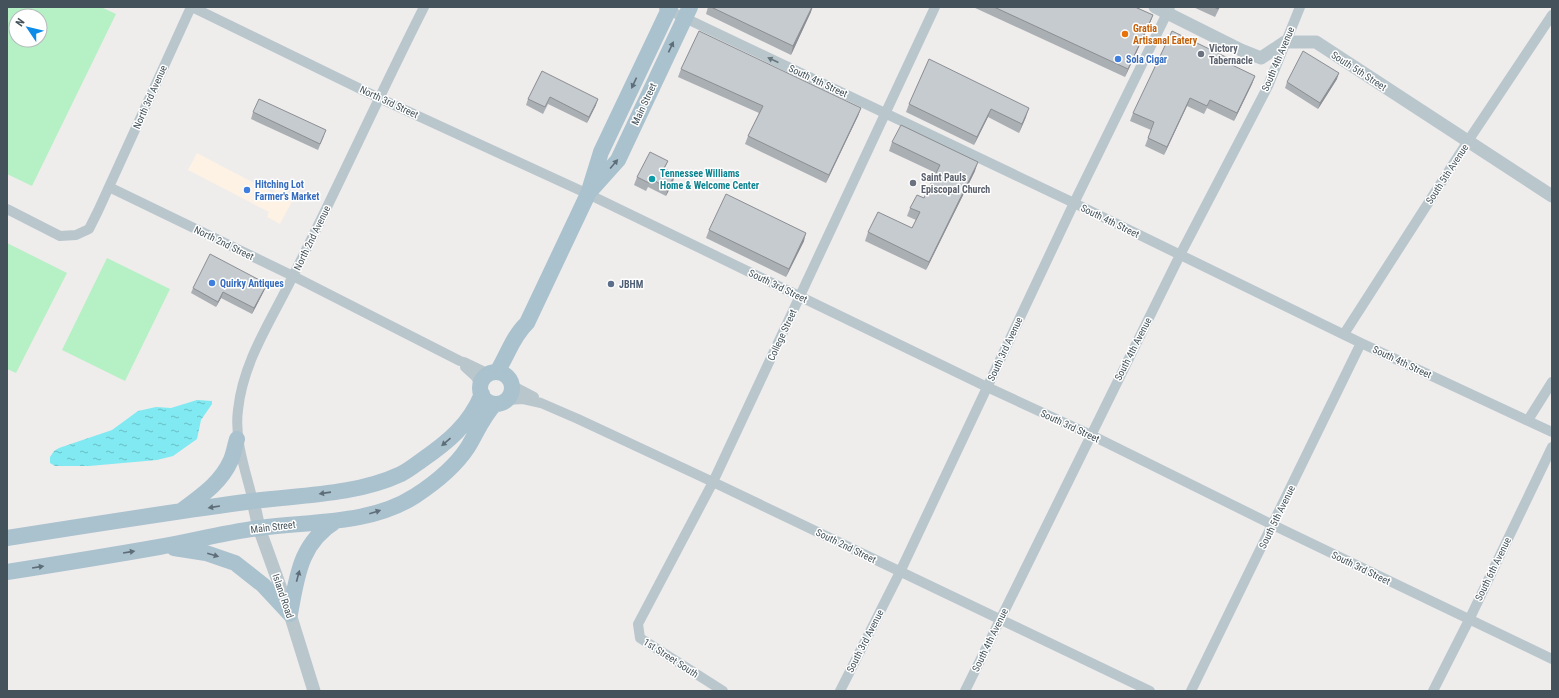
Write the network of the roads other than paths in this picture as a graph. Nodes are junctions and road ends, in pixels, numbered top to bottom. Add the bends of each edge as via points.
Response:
1 (192, 7) edge
2 (424, 7) edge
3 (934, 7) edge
4 (1155, 7) edge
5 (1300, 7) edge
6 (667, 8) edge
7 (1169, 10) edge
8 (687, 13) edge
9 (1552, 15) edge
10 (1285, 42) junction
11 (379, 98) junction
12 (884, 112) junction
13 (1468, 141) junction
14 (109, 188) junction
15 (588, 194) junction
16 (1552, 196) edge
17 (1074, 203) junction
18 (7, 210) edge
19 (1180, 255) junction
20 (293, 276) junction
21 (800, 296) junction
22 (1344, 334) junction
23 (1362, 343) junction
24 (1552, 382) edge
25 (497, 387) junction
26 (987, 387) junction
27 (541, 403) junction
28 (1528, 420) junction
29 (1552, 432) edge
30 (1090, 435) junction
31 (237, 438) junction
32 (1552, 447) edge
33 (713, 482) junction
34 (253, 502) junction
35 (179, 512) junction
36 (337, 520) junction
37 (1273, 525) junction
38 (259, 528) junction
39 (7, 538) edge
40 (161, 547) junction
41 (7, 572) edge
42 (900, 572) junction
43 (290, 614) junction
44 (999, 620) junction
45 (1469, 620) junction
46 (640, 638) joint
47 (1552, 658) edge
48 (314, 691) edge
49 (723, 691) edge
50 (840, 691) edge
51 (965, 691) edge
52 (1150, 691) edge
53 (1191, 691) edge
54 (1433, 691) edge

1 - 11 street, North 3rd Street
1 - 14 street, North 3rd Avenue
2 - 11 street, North 2nd Avenue
3 - 12 street, College Street
4 - 7 street
5 - 10 street, South 4th Avenue
6 - 8 street, South 4th Street
6 -> 15 main road, Main Street via 601,152
7 - 10 street via 1260,58
7 - 17 street, South 3rd Avenue
12 -> 8 street, South 4th Street
15 -> 8 main road, Main Street via 618,160
9 - 13 street, South 5th Avenue
10 - 13 street, South 5th Street via 1316,42
10 - 19 street, South 4th Avenue via 1268,86
11 - 15 street, North 3rd Street
11 - 20 street, North 2nd Avenue
12 - 17 street, South 4th Street
12 - 21 street, College Street
13 - 16 street, South 5th Street
13 - 22 street, South 5th Avenue
14 - 18 street via 89,228 76,235 60,236
14 - 20 street, North 2nd Street
15 - 21 street, South 3rd Street
15 - 25 main road, Main Street via 527,323 527,333
17 - 19 street, South 4th Street
17 - 26 street, South 3rd Avenue
19 - 22 street, South 4th Street
19 - 30 street, South 4th Avenue
20 - 25 street, North 2nd Street via 464,362
20 - 31 street, North 2nd Avenue via 247,367 238,410
21 - 26 street, South 3rd Street
21 - 33 street, College Street
22 - 23 street, South 4th Street
23 - 28 street, South 4th Street
23 - 37 street, South 5th Avenue
24 - 28 street
25 - 27 street, South 2nd Street via 523,399
25 - 27 street, South 2nd Street via 539,399
25 -> 34 main road, Main Street via 460,430 403,473 382,482 354,488
36 -> 25 main road, Main Street via 389,508 427,488 468,447
26 - 30 street, South 3rd Street
26 - 42 street, South 3rd Avenue
27 - 33 street, South 2nd Street
28 - 29 street, South 4th Street
30 - 37 street, South 3rd Street
30 - 44 street, South 4th Avenue
31 - 34 street, North 2nd Avenue
31 - 35 main road via 231,459 215,485
32 - 45 street, South 6th Avenue
33 - 42 street, South 2nd Street
33 - 46 street, College Street via 638,624
34 -> 35 main road, Main Street
34 - 38 street, Island Road
35 - 39 main road, Main Street
36 - 38 main road, Main Street
43 -> 36 main road via 302,560 318,534
37 - 45 street, South 3rd Street
37 - 53 street, South 5th Avenue
38 - 40 main road, Main Street
38 - 43 street, Island Road
41 -> 40 main road, Main Street
40 -> 43 main road via 201,552 235,562 263,585
42 - 44 street, South 2nd Street
42 - 50 street, South 3rd Avenue
43 - 48 street, Island Road
44 - 51 street, South 4th Avenue
44 - 52 street, South 2nd Street
45 - 47 street, South 3rd Street
45 - 54 street, South 6th Avenue
46 - 49 street, 1st Street South

